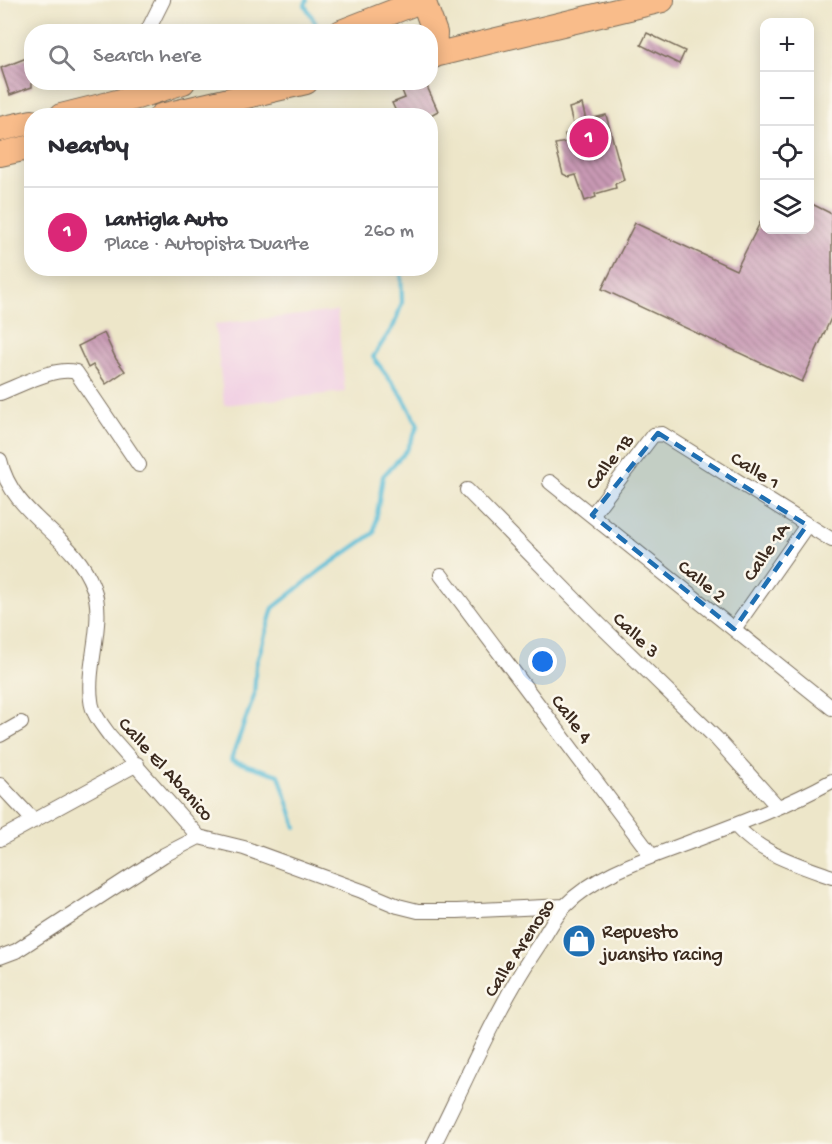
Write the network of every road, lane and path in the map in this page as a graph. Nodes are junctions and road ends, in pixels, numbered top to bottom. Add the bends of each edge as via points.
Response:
1 (163, 0) edge
2 (423, 0) edge
3 (442, 0) edge
4 (662, 0) edge
5 (151, 24) edge
6 (362, 24) edge
7 (432, 24) edge
8 (457, 50) junction
9 (438, 55) edge
10 (136, 90) edge
11 (272, 90) edge
12 (84, 108) edge
13 (195, 108) edge
14 (24, 124) edge
15 (0, 129) edge
16 (24, 149) edge
17 (0, 154) edge
18 (0, 393) edge
19 (658, 433) joint
20 (0, 460) edge
21 (139, 465) dead end
22 (550, 482) dead end
23 (467, 490) dead end
24 (592, 515) junction
25 (807, 525) junction
26 (832, 540) edge
27 (441, 575) dead end
28 (734, 629) junction
29 (832, 708) edge
30 (21, 723) dead end
31 (0, 735) edge
32 (137, 764) junction
33 (832, 781) edge
34 (0, 785) edge
35 (778, 807) junction
36 (34, 820) junction
37 (735, 825) junction
38 (199, 837) junction
39 (0, 839) edge
40 (652, 856) junction
41 (832, 877) edge
42 (565, 906) junction
43 (0, 957) edge
44 (434, 1144) edge

1 - 5 street
2 - 6 highway
2 - 7 highway
3 - 8 highway via 441,24
4 - 8 highway
8 - 9 highway
10 - 12 highway
11 - 13 highway
14 - 15 highway
16 - 17 highway
18 - 21 street via 56,372 76,372
19 - 24 street, Calle 1B
19 - 25 street, Calle 1
20 - 32 street, Calle El Abanico via 18,500 73,551 88,573 97,611 91,702 110,736
22 - 24 street, Calle 2
23 - 35 street, Calle 3 via 716,738
24 - 28 street, Calle 2
25 - 26 street, Calle 1
25 - 28 street, Calle 1A
27 - 40 street, Calle 4
28 - 29 street, Calle 2
30 - 31 street
32 - 36 street
32 - 38 street, Calle El Abanico
33 - 35 street, Calle Arenoso
34 - 36 street
35 - 37 street, Calle Arenoso
36 - 39 street
37 - 40 street, Calle Arenoso
37 - 41 street via 762,849
38 - 42 street, Calle El Abanico via 244,848 418,910
38 - 43 street via 164,855 16,951
40 - 42 street, Calle Arenoso via 588,888
42 - 44 street, Calle Arenoso via 500,1009

